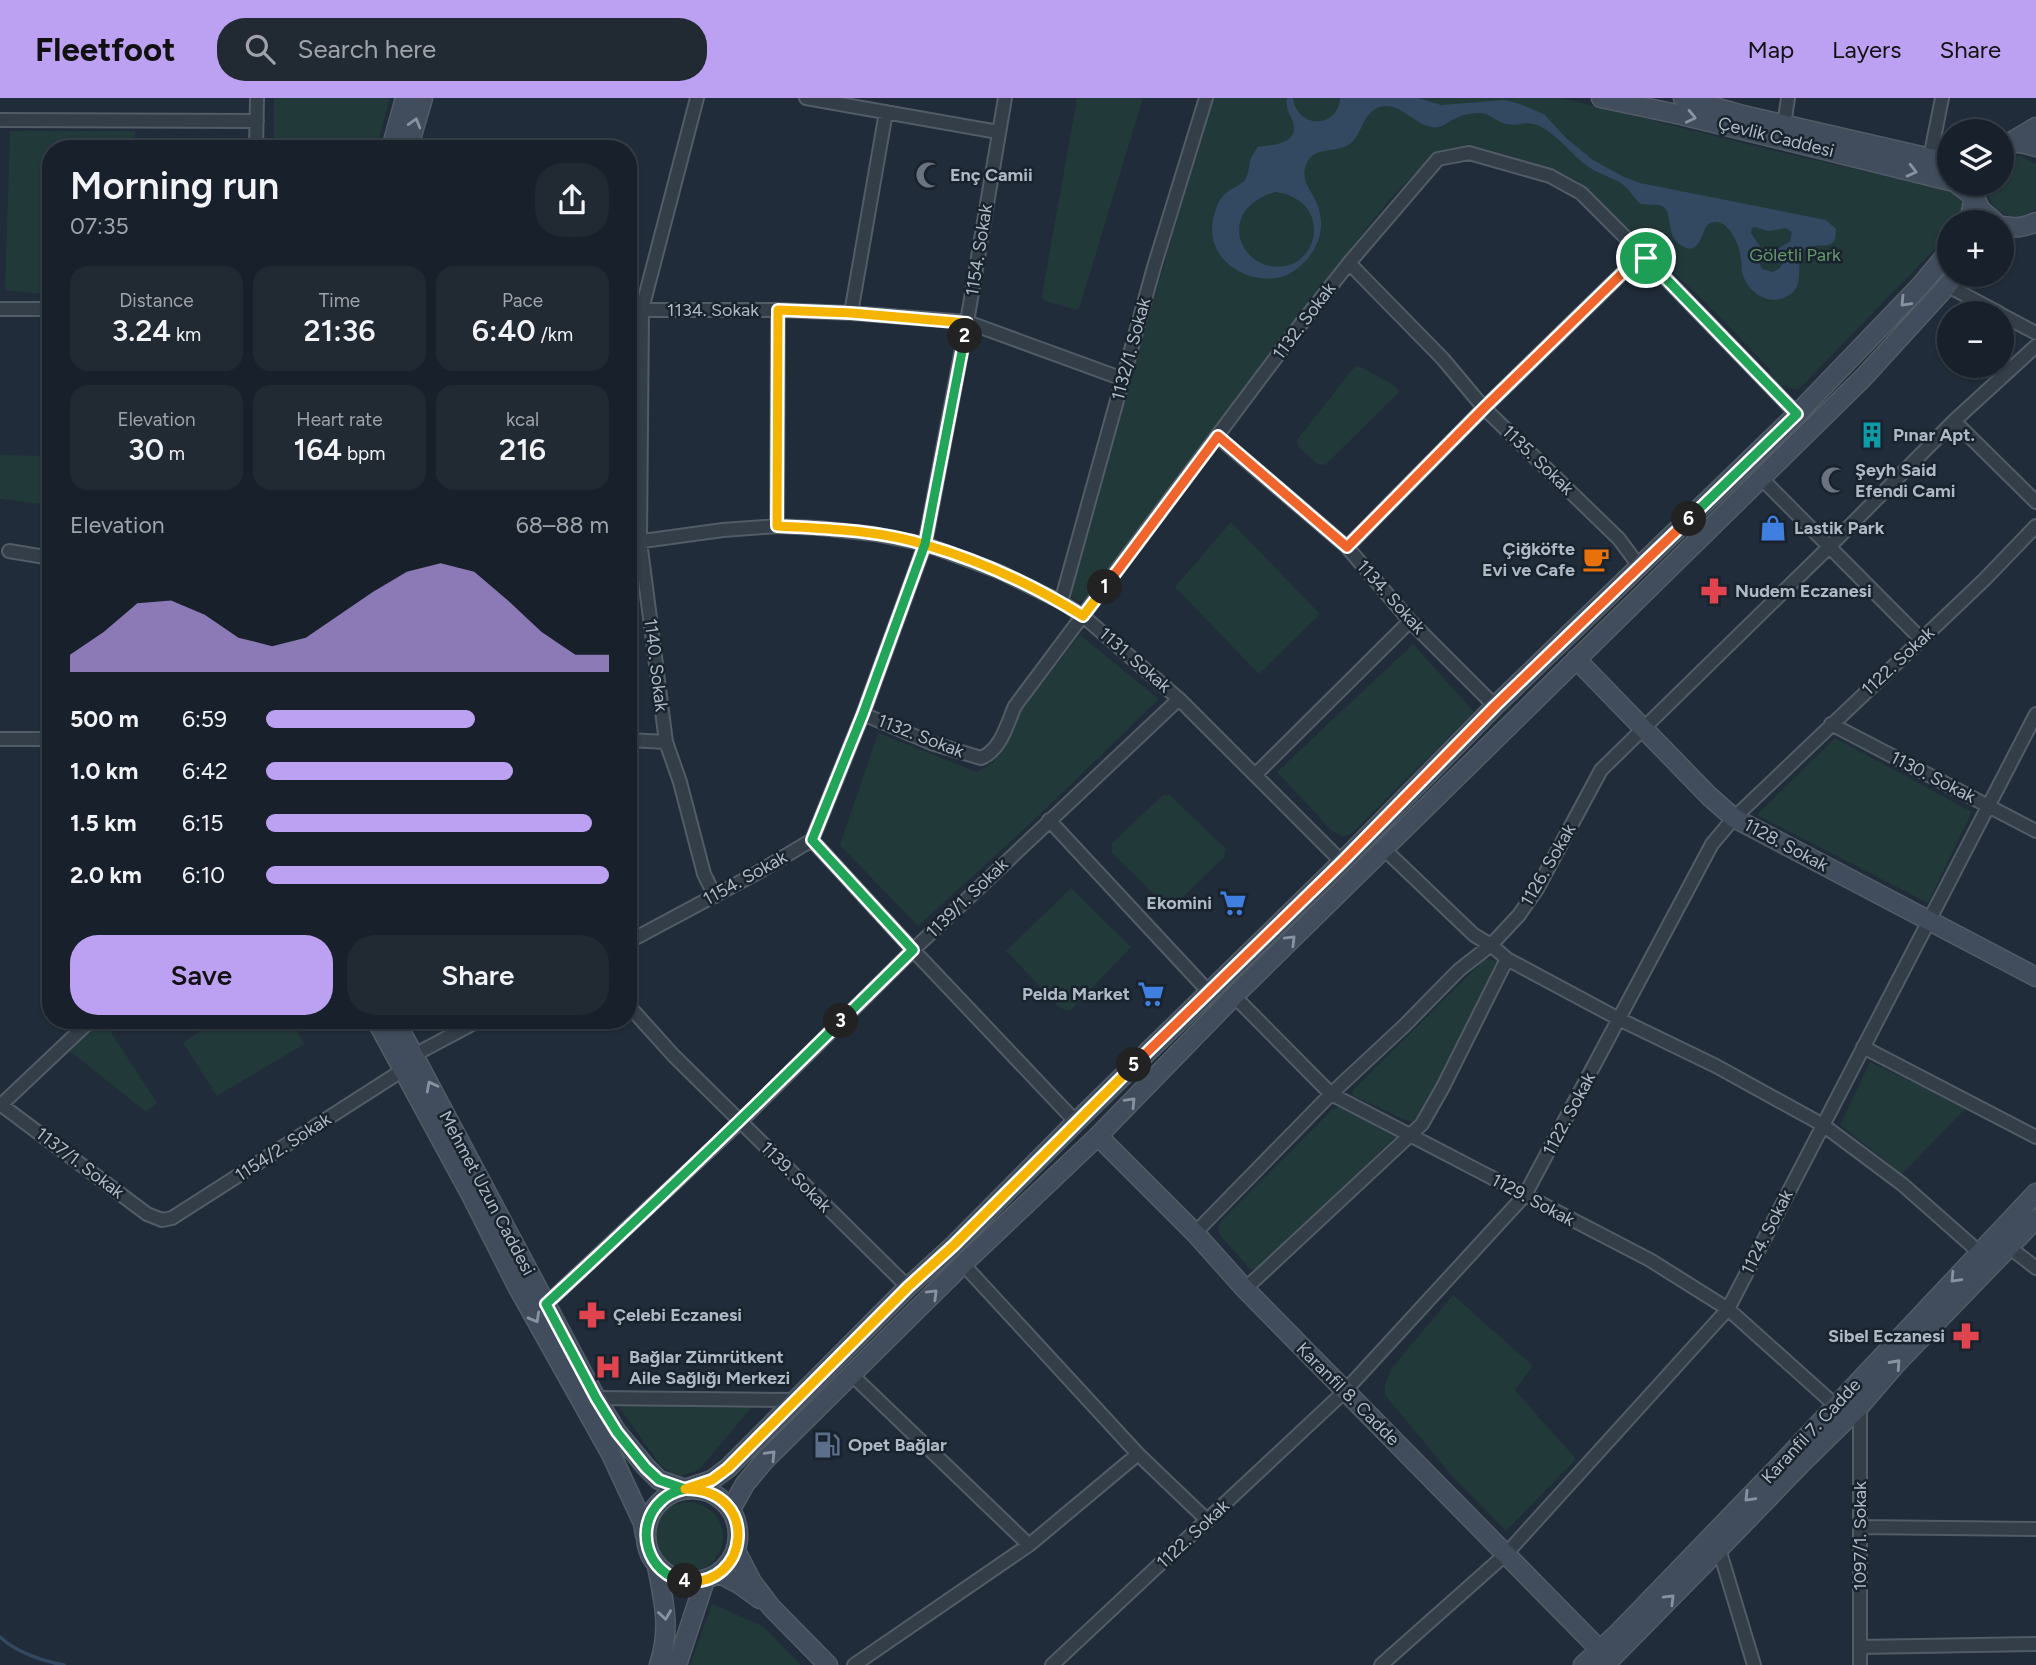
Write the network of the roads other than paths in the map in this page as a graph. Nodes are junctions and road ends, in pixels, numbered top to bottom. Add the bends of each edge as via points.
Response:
1 (257, 98) edge
2 (405, 98) edge
3 (423, 98) edge
4 (697, 98) edge
5 (806, 98) edge
6 (1005, 98) edge
7 (1206, 98) edge
8 (1601, 98) edge
9 (1684, 98) edge
10 (1788, 98) edge
11 (1942, 98) edge
12 (886, 112) junction
13 (0, 120) edge
14 (257, 121) junction
15 (1783, 125) junction
16 (2036, 127) edge
17 (998, 132) junction
18 (2014, 139) edge
19 (256, 140) edge
20 (393, 140) edge
21 (411, 140) edge
22 (2014, 144) edge
23 (2036, 147) edge
24 (1930, 159) junction
25 (1937, 160) edge
26 (1937, 178) edge
27 (2036, 222) edge
28 (2014, 228) edge
29 (1642, 254) junction
30 (1349, 263) junction
31 (1937, 266) edge
32 (1946, 287) edge
33 (1961, 287) edge
34 (1982, 301) edge
35 (0, 309) edge
36 (42, 309) edge
37 (637, 310) edge
38 (642, 310) junction
39 (778, 310) junction
40 (851, 313) junction
41 (2014, 321) edge
42 (967, 323) junction
43 (2036, 332) edge
44 (2036, 346) edge
45 (1123, 379) junction
46 (1484, 408) junction
47 (1797, 414) junction
48 (1954, 421) junction
49 (1218, 436) junction
50 (637, 455) edge
51 (1760, 478) junction
52 (2036, 502) edge
53 (777, 526) junction
54 (2036, 526) edge
55 (637, 542) edge
56 (925, 544) junction
57 (1347, 547) junction
58 (1829, 547) junction
59 (9, 551) dead end
60 (42, 556) edge
61 (637, 561) edge
62 (1639, 566) junction
63 (1061, 602) junction
64 (1083, 616) junction
65 (1410, 621) junction
66 (1922, 639) junction
67 (1576, 659) junction
68 (1179, 699) junction
69 (1495, 706) junction
70 (863, 714) junction
71 (2036, 714) edge
72 (1831, 724) junction
73 (1644, 729) junction
74 (0, 739) edge
75 (42, 739) edge
76 (637, 740) edge
77 (666, 742) junction
78 (1256, 774) junction
79 (1988, 805) junction
80 (1734, 818) junction
81 (1049, 820) junction
82 (2036, 831) edge
83 (812, 840) junction
84 (1384, 848) junction
85 (1342, 862) junction
86 (715, 896) junction
87 (1929, 921) junction
88 (637, 937) edge
89 (1491, 945) junction
90 (913, 950) junction
91 (1507, 959) junction
92 (2036, 976) edge
93 (1208, 991) junction
94 (1234, 996) junction
95 (637, 1015) edge
96 (1619, 1019) junction
97 (81, 1029) edge
98 (381, 1029) edge
99 (400, 1029) edge
100 (463, 1029) edge
101 (1863, 1047) junction
102 (414, 1055) junction
103 (403, 1070) junction
104 (1331, 1094) junction
105 (1, 1104) edge
106 (740, 1122) junction
107 (1076, 1122) junction
108 (1823, 1125) junction
109 (1098, 1136) junction
110 (1409, 1136) junction
111 (2036, 1137) edge
112 (2036, 1194) edge
113 (1525, 1195) junction
114 (2036, 1219) edge
115 (162, 1220) joint
116 (1195, 1233) junction
117 (2009, 1247) junction
118 (1979, 1252) junction
119 (963, 1264) junction
120 (2036, 1268) edge
121 (908, 1287) junction
122 (1245, 1289) junction
123 (546, 1304) junction
124 (1728, 1309) junction
125 (851, 1374) junction
126 (1345, 1391) junction
127 (596, 1398) junction
128 (795, 1399) junction
129 (1835, 1405) junction
130 (1860, 1406) junction
131 (1138, 1454) junction
132 (685, 1489) junction
133 (731, 1509) junction
134 (1208, 1521) junction
135 (1860, 1527) junction
136 (2036, 1529) edge
137 (645, 1535) junction
138 (1029, 1545) junction
139 (1719, 1549) junction
140 (736, 1551) junction
141 (1506, 1554) junction
142 (657, 1566) junction
143 (712, 1576) junction
144 (771, 1607) junction
145 (2036, 1644) edge
146 (1860, 1647) junction
147 (1610, 1659) edge
148 (659, 1665) edge
149 (677, 1665) edge
150 (828, 1665) edge
151 (854, 1665) edge
152 (1052, 1665) edge
153 (1381, 1665) edge
154 (1583, 1665) edge
155 (1754, 1665) edge
156 (1860, 1665) edge

1 - 14 street
2 - 20 main road
21 -> 3 main road
4 - 38 street, 1140. Sokak
5 - 12 street
6 - 17 street, 1154. Sokak
7 - 45 street, 1132/1. Sokak
8 -> 26 main road, Çevlik Caddesi
9 - 15 main road, Çevlik Caddesi
10 - 15 street
11 - 24 street
12 - 17 street
12 - 40 street
13 - 14 street
14 - 19 street
15 - 24 main road, Çevlik Caddesi
16 - 18 main road
17 - 42 street, 1154. Sokak
22 - 23 main road
24 - 25 main road, Çevlik Caddesi
27 - 28 main road
29 - 30 street, 1132. Sokak via 1581,194 1550,176 1469,153 1438,159
29 - 46 street
29 - 47 street, 1132. Sokak
30 - 46 street, 1135. Sokak
30 - 49 street, 1132. Sokak
31 -> 47 main road
32 - 51 main road via 1863,378
33 - 34 street
35 - 36 street
37 - 38 street, 1134. Sokak
38 - 39 street, 1134. Sokak
38 - 50 street, 1140. Sokak
39 - 40 street, 1134. Sokak
39 - 53 street
40 - 42 street, 1134. Sokak
41 - 43 street
42 - 45 street, 1134. Sokak
42 - 56 street, 1154. Sokak
44 - 48 street, 1126. Sokak
45 - 63 street, 1132/1. Sokak
46 - 57 street
46 - 62 street, 1135. Sokak via 1619,539
47 - 62 main road
48 - 52 street
48 - 58 street, 1126. Sokak
49 - 57 street, 1134. Sokak
49 - 64 street, 1132. Sokak
51 - 58 street
51 - 67 main road
53 - 55 street, 1131. Sokak
53 - 56 street, 1131. Sokak via 874,534
54 - 66 street, 1122. Sokak
56 - 63 street, 1131. Sokak via 1000,572
56 - 70 street, 1154. Sokak
57 - 65 street, 1134. Sokak
58 - 66 street
58 - 73 street, 1126. Sokak
59 - 60 street
61 - 77 street, 1140. Sokak
62 - 69 main road
63 - 64 street, 1131. Sokak
64 - 68 street, 1131. Sokak
64 - 70 street, 1132. Sokak via 1015,706 996,747 985,757 930,743
65 - 69 street, 1134. Sokak
65 - 78 street
66 - 72 street, 1122. Sokak
67 - 73 main road, 1128. Sokak
67 - 84 main road
68 - 78 street, 1131. Sokak
68 - 81 street, 1139/1. Sokak
69 - 85 main road
70 - 83 street, 1154. Sokak
71 - 79 street, 1124. Sokak
72 - 79 street, 1130. Sokak
72 - 80 street, 1122. Sokak
73 - 80 main road, 1128. Sokak
73 - 89 street, 1126. Sokak via 1601,770 1537,889
74 - 75 street
76 - 77 street
77 - 86 street, 1140. Sokak via 704,874
78 - 85 street, 1131. Sokak
79 - 82 street, 1130. Sokak
79 - 87 street, 1124. Sokak
80 - 87 main road, 1128. Sokak
80 - 96 street, 1122. Sokak via 1712,844
81 - 90 street, 1139/1. Sokak
81 - 93 street
83 - 86 street, 1154. Sokak
83 - 90 street
84 - 89 street via 1474,935
94 -> 84 main road
85 - 93 main road
86 - 88 street, 1154. Sokak
87 - 92 main road, 1128. Sokak
87 - 101 street, 1124. Sokak
89 - 91 street
89 - 104 street, 1126. Sokak via 1459,970
90 - 106 street, 1139/1. Sokak
90 - 107 street
91 - 96 street
91 - 110 street via 1443,1087 1422,1124
93 - 107 main road
94 - 104 street, 1129. Sokak
109 -> 94 main road
95 - 106 street, 1139. Sokak
96 - 108 street
96 - 113 street, 1122. Sokak
97 - 105 street
98 - 103 main road
99 - 102 main road, Mehmet Uzun Caddesi
100 - 102 street
101 - 108 street, 1124. Sokak
101 - 111 street
123 -> 102 main road, Mehmet Uzun Caddesi
103 - 115 street, 1154/2. Sokak via 172,1218
103 -> 137 main road via 611,1454
104 - 110 street, 1129. Sokak
104 - 116 street, 1126. Sokak
105 - 115 street, 1137/1. Sokak via 147,1214
106 - 121 street, 1139. Sokak
106 - 123 street, 1139/1. Sokak
107 - 121 main road
108 - 118 street via 1902,1184
108 - 124 street, 1124. Sokak
109 - 116 main road, Karanfil 8. Cadde
109 - 119 main road
110 - 113 street, 1129. Sokak
110 - 122 street
112 - 118 main road, Karanfil 7. Cadde
113 - 124 street, 1129. Sokak via 1650,1260
113 - 126 street, 1122. Sokak
114 - 117 main road, Karanfil 7. Cadde
116 - 122 main road, Karanfil 8. Cadde
117 - 120 street
130 -> 117 main road, Karanfil 7. Cadde
118 -> 129 main road, Karanfil 7. Cadde
125 -> 119 main road
119 - 131 street
121 - 128 main road
122 - 126 main road, Karanfil 8. Cadde
123 - 127 main road, Mehmet Uzun Caddesi
124 - 129 street, 1129. Sokak
124 - 141 street, 1124. Sokak
133 -> 125 main road via 765,1460
125 - 138 street
126 - 134 street, 1122. Sokak
126 - 141 main road, Karanfil 8. Cadde
127 - 128 street
127 - 132 main road, Mehmet Uzun Caddesi via 646,1468 659,1480
128 - 132 main road via 728,1468 712,1480
129 -> 147 main road, Karanfil 7. Cadde
130 - 135 street, 1097/1. Sokak
130 - 139 main road, Karanfil 7. Cadde
131 - 134 street
131 - 138 street
132 - 133 main road via 711,1492
132 - 137 main road via 653,1510
133 - 140 main road via 737,1522
134 - 152 street, 1122. Sokak
135 - 136 street
135 - 146 street, 1097/1. Sokak
137 - 142 main road
138 - 151 street
147 -> 139 main road, Karanfil 7. Cadde
139 - 155 street
140 - 143 main road
140 - 144 main road
141 - 147 main road, Karanfil 8. Cadde
141 - 153 street, 1124. Sokak
142 - 143 main road via 679,1580
142 -> 148 main road via 667,1629
143 - 144 main road via 739,1584
143 - 149 main road
144 - 150 main road
145 - 146 street
146 - 156 street, 1097/1. Sokak
147 - 154 main road, Karanfil 7. Cadde

